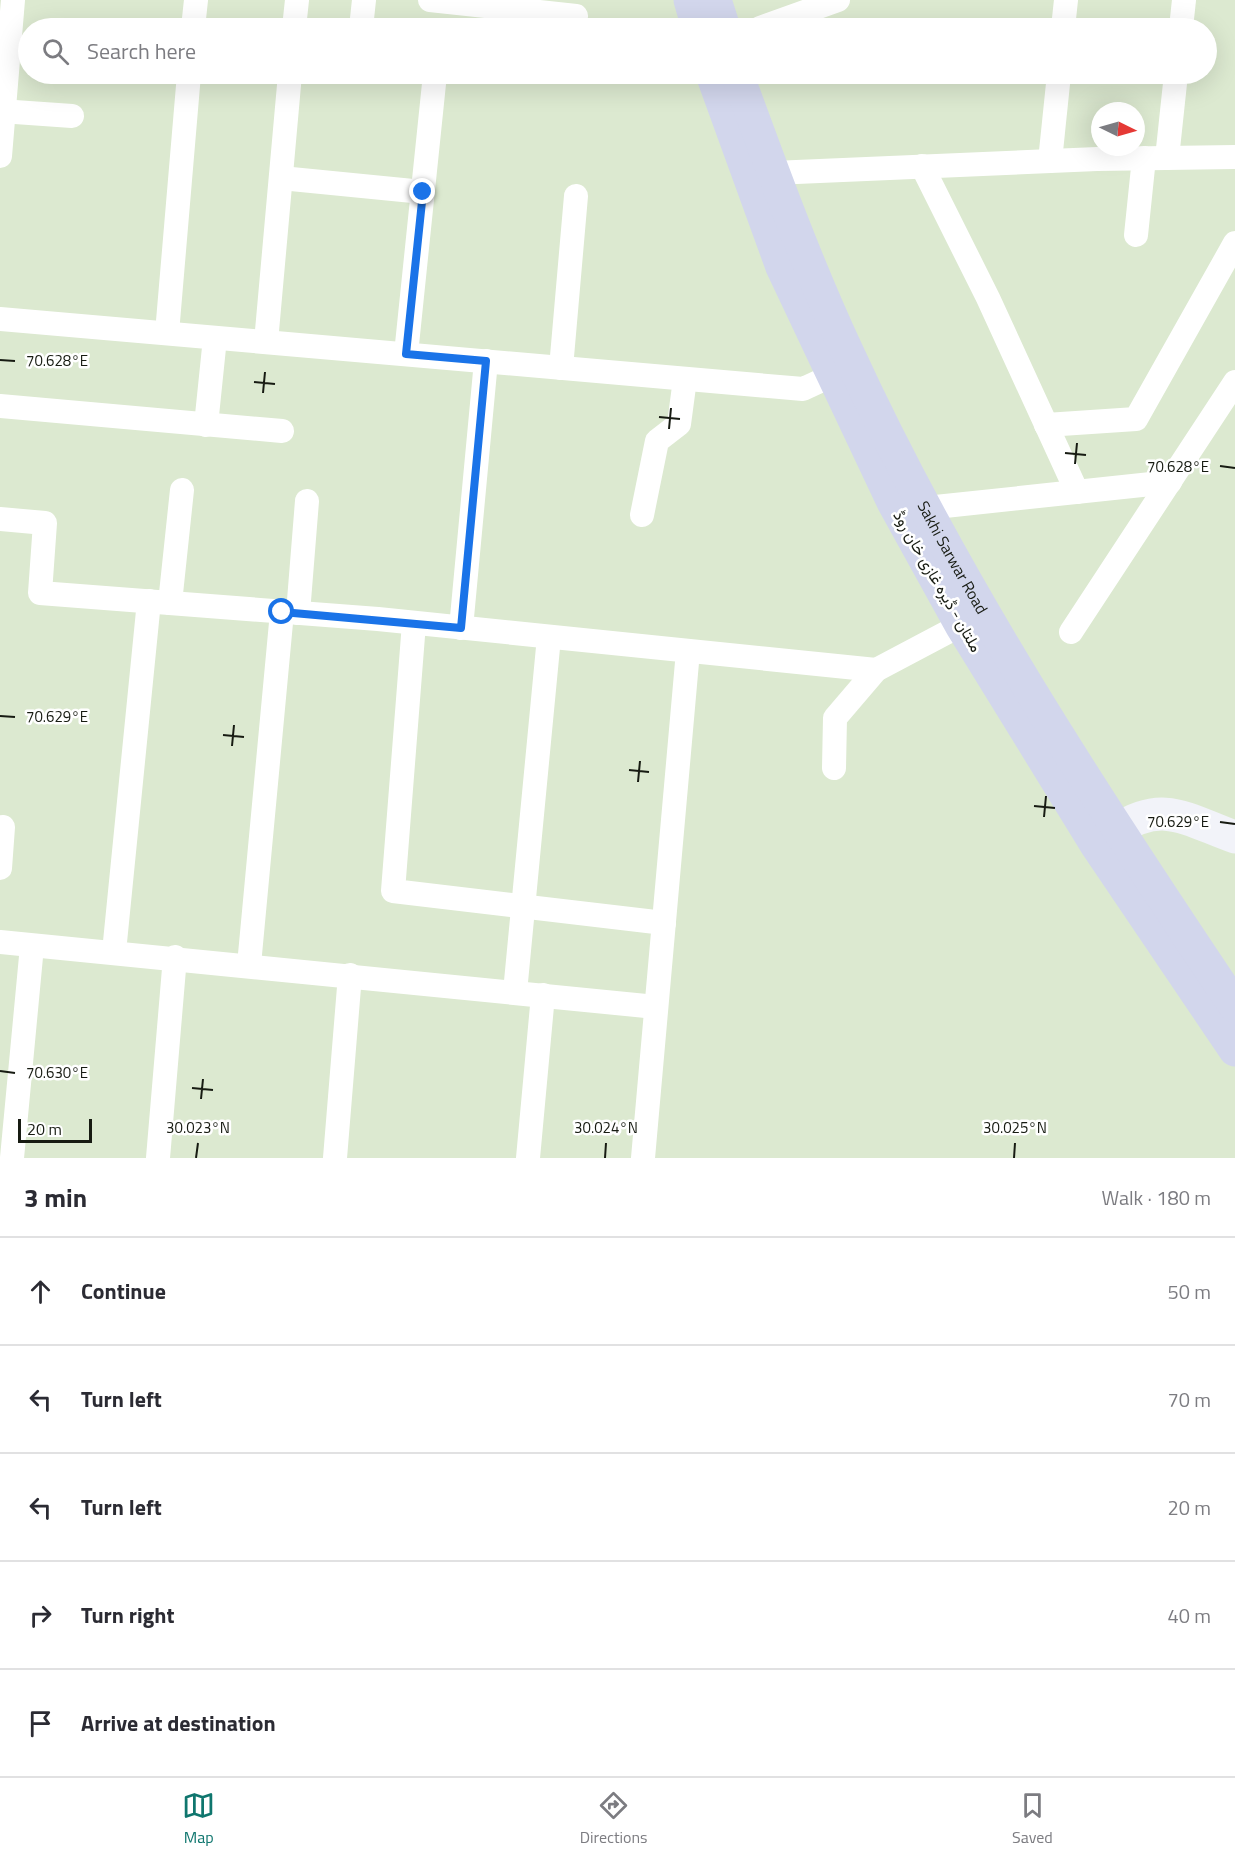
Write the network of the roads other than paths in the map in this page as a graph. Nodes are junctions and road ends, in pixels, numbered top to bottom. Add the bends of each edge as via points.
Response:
1 (13, 0) edge
2 (195, 0) edge
3 (297, 0) edge
4 (364, 0) edge
5 (430, 0) edge
6 (690, 0) edge
7 (715, 0) edge
8 (838, 0) edge
9 (1066, 0) edge
10 (1184, 0) edge
11 (576, 16) dead end
12 (194, 18) edge
13 (295, 18) edge
14 (362, 18) edge
15 (695, 18) edge
16 (721, 18) edge
17 (788, 18) edge
18 (1064, 18) edge
19 (1182, 18) edge
20 (188, 84) edge
21 (289, 84) edge
22 (434, 84) edge
23 (716, 84) edge
24 (741, 84) edge
25 (1058, 84) edge
26 (1174, 84) edge
27 (2, 112) edge
28 (72, 116) dead end
29 (0, 156) edge
30 (1235, 157) edge
31 (1155, 158) junction
32 (1050, 161) junction
33 (922, 166) junction
34 (774, 173) junction
35 (281, 178) junction
36 (423, 192) junction
37 (576, 196) dead end
38 (1136, 235) dead end
39 (1235, 243) edge
40 (794, 261) junction
41 (0, 319) edge
42 (167, 333) junction
43 (215, 338) junction
44 (266, 342) junction
45 (406, 354) junction
46 (486, 361) junction
47 (561, 368) junction
48 (833, 375) junction
49 (685, 379) junction
50 (1235, 382) edge
51 (0, 406) edge
52 (207, 425) junction
53 (1046, 425) junction
54 (282, 431) dead end
55 (1170, 482) junction
56 (182, 490) dead end
57 (1077, 492) junction
58 (307, 501) dead end
59 (926, 508) junction
60 (642, 515) dead end
61 (0, 519) edge
62 (160, 602) junction
63 (290, 612) junction
64 (414, 623) junction
65 (961, 625) junction
66 (461, 628) junction
67 (1071, 632) dead end
68 (549, 637) junction
69 (688, 651) junction
70 (876, 670) junction
71 (834, 768) dead end
72 (3, 827) dead end
73 (1117, 830) junction
74 (1233, 831) edge
75 (0, 868) edge
76 (523, 906) junction
77 (664, 923) junction
78 (0, 942) edge
79 (32, 946) junction
80 (114, 952) junction
81 (175, 957) junction
82 (249, 965) junction
83 (350, 975) junction
84 (515, 992) junction
85 (543, 995) junction
86 (1235, 1006) edge
87 (656, 1007) junction
88 (1235, 1050) edge
89 (12, 1158) edge
90 (158, 1158) edge
91 (335, 1158) edge
92 (528, 1158) edge
93 (643, 1158) edge

1 - 27 street
2 - 12 street
3 - 13 street
4 - 14 street
5 - 11 street
6 - 15 highway
7 - 16 highway
8 - 17 street
9 - 18 street
10 - 19 street
20 - 42 street
21 - 35 street
22 - 36 street
23 - 40 highway, ملتان - ڈیرہ غازی خان روڈ
24 - 34 highway, Sakhi Sarwar Road
25 - 32 street
26 - 31 street
27 - 28 street
27 - 29 street
30 - 31 street
31 - 32 street
31 - 38 street
32 - 33 street
33 - 34 street
33 - 53 street
34 - 40 highway, Sakhi Sarwar Road
35 - 36 street
35 - 44 street
36 - 45 street
37 - 47 street
39 - 53 street via 1136,418
40 - 48 highway, ملتان - ڈیرہ غازی خان روڈ
40 - 59 highway, Sakhi Sarwar Road via 847,352
41 - 42 street
42 - 43 street
43 - 44 street
43 - 52 street
44 - 45 street
45 - 46 street
46 - 47 street
46 - 66 street
47 - 49 street
48 - 49 street via 803,389
48 - 65 highway, ملتان - ڈیرہ غازی خان روڈ via 893,502
49 - 60 street via 679,424 657,441
50 - 55 street
51 - 52 street
52 - 54 street
53 - 57 street
55 - 57 street
55 - 67 street
56 - 62 street
57 - 59 street
58 - 63 street
59 - 73 highway, Sakhi Sarwar Road via 984,613
61 - 62 street via 45,523 40,593
62 - 63 street
62 - 80 street
63 - 64 street
63 - 82 street
64 - 66 street
64 - 76 street via 393,891
65 - 70 street
65 - 88 highway, ملتان - ڈیرہ غازی خان روڈ via 1097,846
66 - 68 street
68 - 69 street
68 - 76 street
69 - 70 street
69 - 77 street
70 - 71 street via 835,718
72 - 75 street
73 - 74 main road via 1134,818 1162,812
73 - 86 highway, Sakhi Sarwar Road
76 - 77 street
76 - 84 street
77 - 87 street
78 - 79 street
79 - 80 street
79 - 89 street
80 - 81 street
81 - 82 street
81 - 90 street
82 - 83 street
83 - 84 street
83 - 91 street
84 - 85 street
85 - 87 street
85 - 92 street
87 - 93 street

